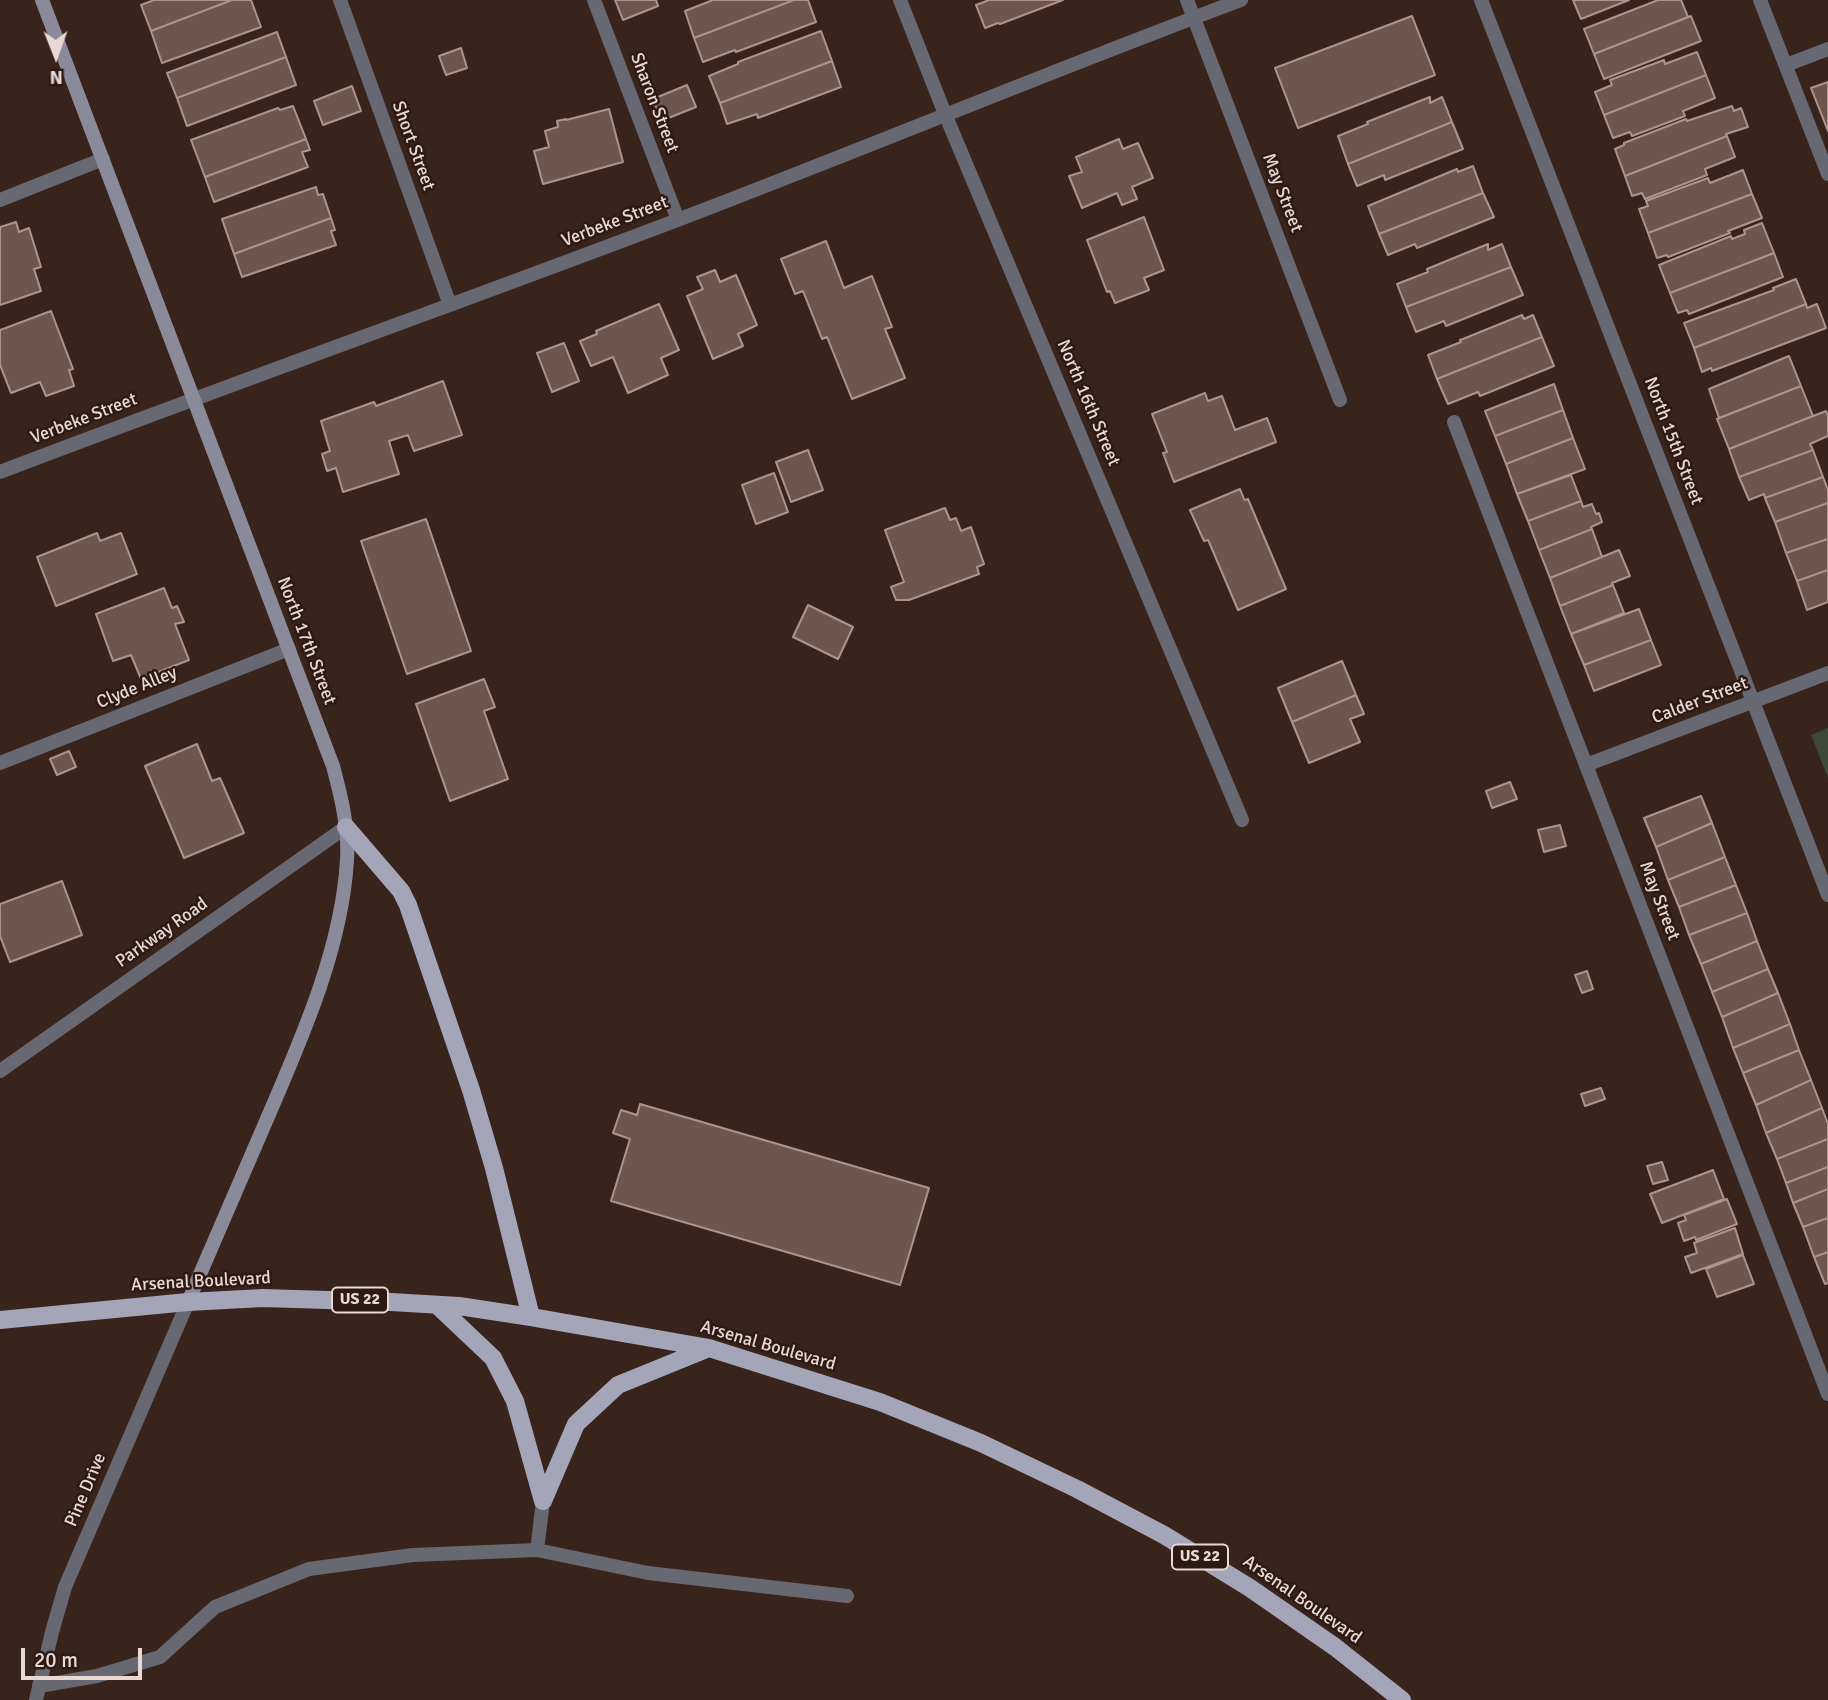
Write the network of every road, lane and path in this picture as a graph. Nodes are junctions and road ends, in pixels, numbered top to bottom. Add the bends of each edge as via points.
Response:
1 (42, 0) edge
2 (340, 0) edge
3 (594, 0) edge
4 (900, 0) edge
5 (1187, 0) edge
6 (1241, 0) edge
7 (1481, 0) edge
8 (1760, 0) edge
9 (1194, 18) junction
10 (1828, 49) edge
11 (1786, 65) junction
12 (945, 114) junction
13 (103, 159) junction
14 (1828, 174) edge
15 (0, 200) edge
16 (678, 219) junction
17 (450, 304) junction
18 (193, 398) junction
19 (1340, 400) dead end
20 (1454, 422) dead end
21 (0, 472) edge
22 (289, 649) junction
23 (1828, 673) edge
24 (1753, 701) junction
25 (0, 763) edge
26 (1586, 765) junction
27 (1242, 820) dead end
28 (346, 827) junction
29 (1828, 895) edge
30 (0, 1071) edge
31 (188, 1302) junction
32 (437, 1305) junction
33 (531, 1317) junction
34 (0, 1320) edge
35 (709, 1348) junction
36 (1827, 1386) edge
37 (543, 1501) junction
38 (537, 1550) junction
39 (847, 1596) dead end
40 (38, 1693) edge
41 (1402, 1700) edge

1 - 13 main road, North 17th Street
2 - 17 street, Short Street
3 - 16 street, Sharon Street
4 - 12 street, North 16th Street
5 - 9 street, May Street
6 - 9 street, Verbeke Street
7 - 24 street, North 15th Street
8 - 11 street
9 - 12 street, Verbeke Street
9 - 19 street, May Street
10 - 11 street
11 - 14 street
12 - 16 street, Verbeke Street
12 - 27 street, North 16th Street
13 - 15 street
13 - 18 main road, North 17th Street
16 - 17 street, Verbeke Street
17 - 18 street, Verbeke Street
18 - 21 street, Verbeke Street
18 - 22 main road, North 17th Street
20 - 26 street, May Street
22 - 25 street, Clyde Alley
22 - 28 main road, North 17th Street via 333,766
23 - 24 street, Calder Street
24 - 26 street, Calder Street
24 - 29 street, North 15th Street
26 - 36 street, May Street
28 - 30 street, Parkway Road
28 - 31 main road, North 17th Street via 345,889 314,1002
28 - 33 main road via 408,905 471,1090
31 - 32 main road, Arsenal Boulevard / US 22 via 263,1298
31 - 34 main road, Arsenal Boulevard / US 22
31 - 40 street, Pine Drive via 65,1587
32 - 33 main road, Arsenal Boulevard / US 22
32 - 37 main road via 492,1358 515,1401
33 - 35 main road, Arsenal Boulevard / US 22
35 - 37 main road via 609,1392 576,1424
35 - 41 main road, Arsenal Boulevard / US 22 via 880,1402 1077,1489 1250,1588
37 - 38 street
38 - 39 street via 648,1573
38 - 40 street via 413,1555 309,1569 215,1607 160,1657

